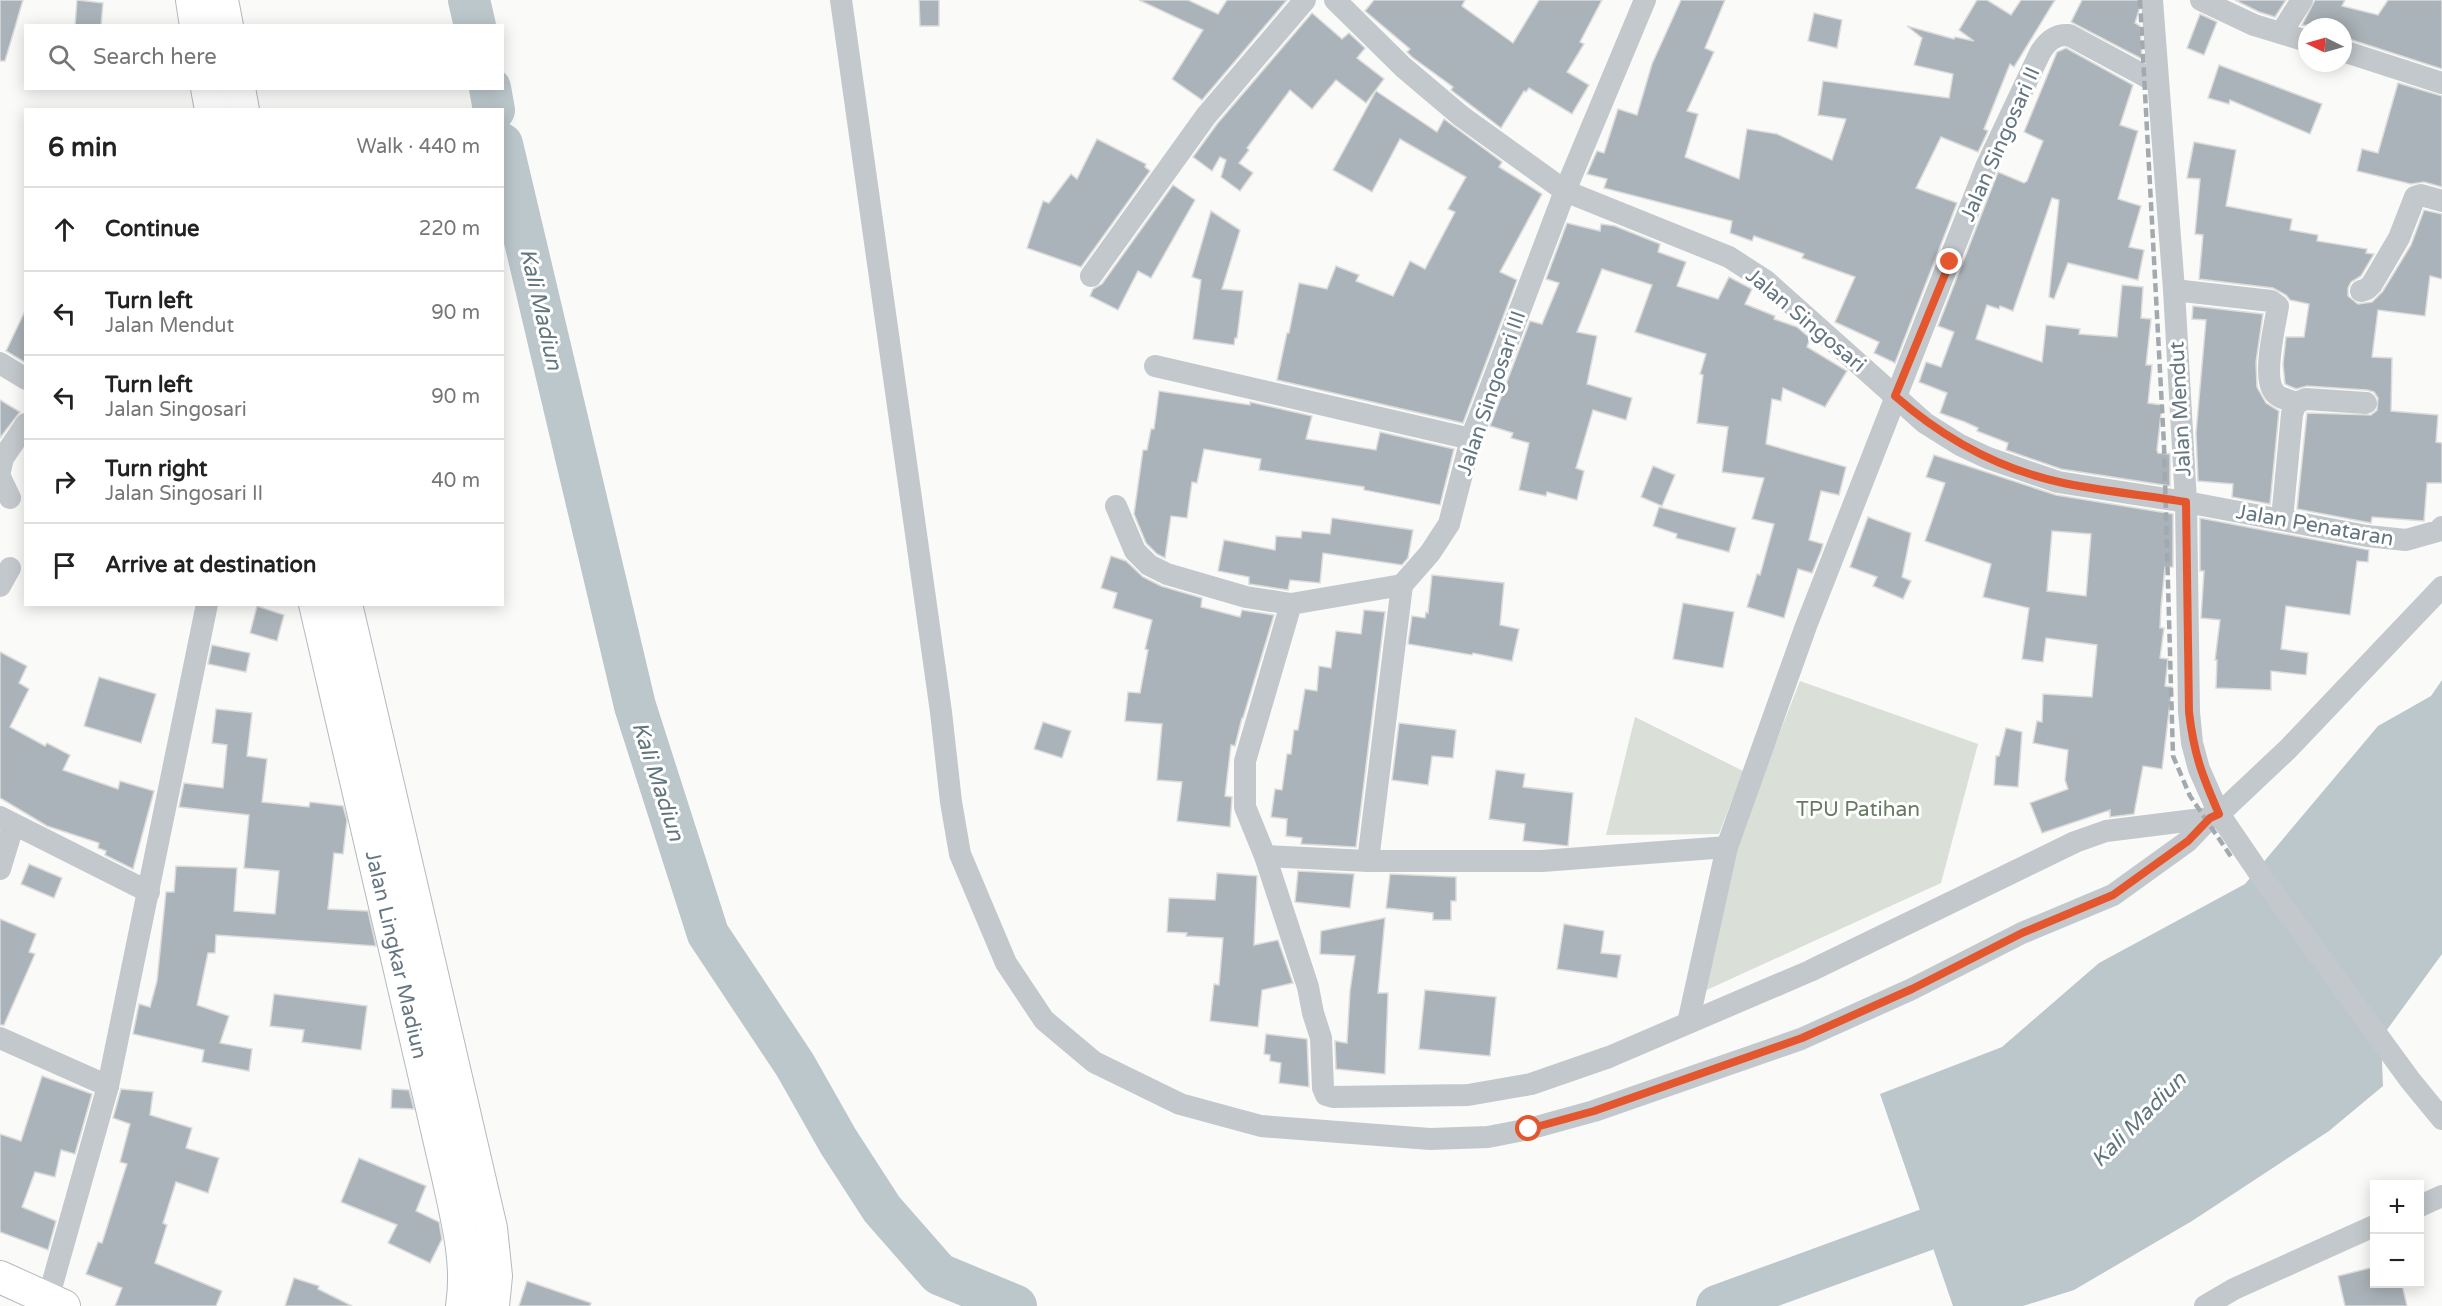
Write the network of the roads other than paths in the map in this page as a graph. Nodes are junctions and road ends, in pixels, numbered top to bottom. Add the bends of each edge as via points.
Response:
1 (192, 0) edge
2 (222, 0) edge
3 (841, 0) edge
4 (1305, 0) edge
5 (1335, 0) edge
6 (1645, 0) edge
7 (2152, 0) edge
8 (2201, 0) edge
9 (2302, 0) edge
10 (196, 24) edge
11 (227, 24) edge
12 (2281, 33) junction
13 (2298, 38) edge
14 (2352, 54) edge
15 (2158, 83) junction
16 (2442, 83) edge
17 (207, 90) edge
18 (239, 90) edge
19 (211, 108) edge
20 (243, 108) edge
21 (1565, 191) junction
22 (2442, 201) edge
23 (1091, 276) dead end
24 (2174, 290) junction
25 (2361, 291) dead end
26 (0, 363) edge
27 (1155, 366) dead end
28 (24, 378) edge
29 (1895, 396) junction
30 (2296, 403) junction
31 (2366, 403) dead end
32 (24, 427) edge
33 (1471, 439) junction
34 (0, 471) edge
35 (0, 477) edge
36 (10, 498) dead end
37 (2186, 502) junction
38 (1116, 506) dead end
39 (2282, 519) junction
40 (2442, 527) edge
41 (1402, 585) junction
42 (2442, 587) edge
43 (1291, 604) junction
44 (207, 606) edge
45 (315, 606) edge
46 (346, 606) edge
47 (2215, 816) junction
48 (7, 821) edge
49 (1727, 847) junction
50 (1264, 856) junction
51 (1368, 861) junction
52 (0, 868) edge
53 (149, 892) junction
54 (1688, 1023) junction
55 (0, 1038) edge
56 (108, 1086) junction
57 (2442, 1119) edge
58 (2442, 1196) edge
59 (2424, 1204) edge
60 (2370, 1228) edge
61 (0, 1277) edge
62 (56, 1303) edge
63 (462, 1306) edge
64 (493, 1306) edge
65 (2205, 1306) edge

1 - 10 main road
2 - 11 main road
3 - 47 street via 960,854 1006,963 1044,1020 1094,1062 1180,1104 1261,1126 1430,1139 1488,1137 1529,1129 1594,1111 1802,1038 1912,989 2022,933 2113,895 2188,841
4 - 23 street via 1206,116
5 - 21 street, Jalan Singosari via 1403,67 1461,116
6 - 21 street, Jalan Singosari III
7 - 15 street, Jalan Mendut
8 - 12 street
9 - 12 street
12 - 13 street
14 - 16 street
15 - 24 street, Jalan Mendut
15 - 29 street, Jalan Singosari II via 2069,35 2061,34 2046,42 1986,167
17 - 19 main road
18 - 20 main road
21 - 29 street, Jalan Singosari via 1728,257 1766,280
21 - 33 street, Jalan Singosari III
22 - 25 street via 2415,197 2399,238 2372,284
24 - 30 street via 2276,303 2271,385 2276,395
24 - 37 street, Jalan Mendut
26 - 28 street
27 - 33 street
29 - 37 street, Jalan Singosari via 1960,445 1998,462 2058,482
29 - 49 street, Jalan Singosari II via 1806,626
30 - 31 street via 2306,399
30 - 39 street
32 - 34 street via 3,458
33 - 41 street, Jalan Singosari III via 1444,533
35 - 36 street
37 - 39 street, Jalan Penataran
37 - 47 street, Jalan Mendut via 2189,712 2192,743
38 - 43 street via 1135,551 1149,565 1246,597
39 - 40 street, Jalan Penataran via 2406,540
41 - 43 street
41 - 51 street
42 - 47 street via 2288,749
43 - 50 street via 1245,760 1245,807
44 - 53 street
45 - 63 main road, Jalan Lingkar Madiun via 448,1177 466,1284
46 - 64 main road, Jalan Lingkar Madiun via 491,1228 496,1276
47 - 54 street via 2106,831 2075,842 1810,971
47 - 57 street, Jalan Mendut
48 - 52 street
48 - 53 street
49 - 51 street via 1542,861
49 - 54 street, Jalan Singosari II
50 - 51 street
50 - 54 street via 1301,962 1321,1038 1326,1095 1468,1095 1531,1084 1609,1057
53 - 56 street
55 - 56 street
56 - 62 street
58 - 59 street
60 - 65 street
61 - 62 main road

